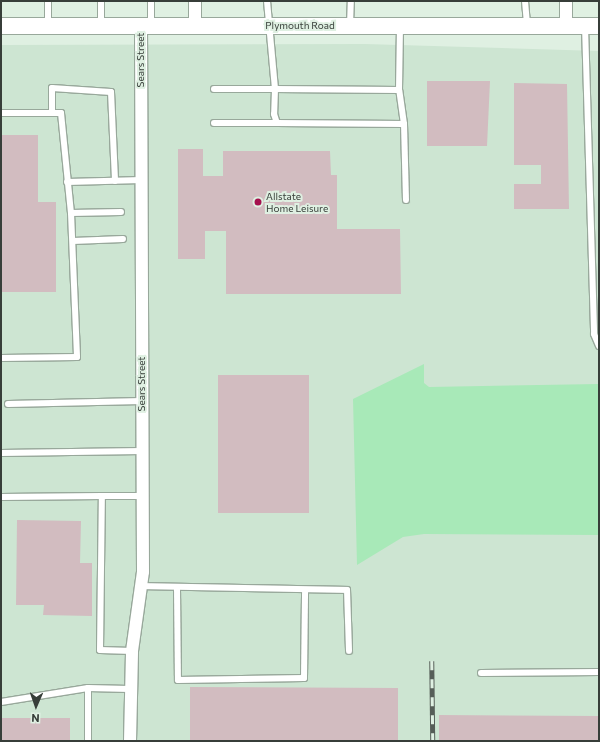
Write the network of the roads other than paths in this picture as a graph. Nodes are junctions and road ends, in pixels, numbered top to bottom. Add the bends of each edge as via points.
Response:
1 (48, 1) edge
2 (101, 1) edge
3 (151, 1) edge
4 (195, 1) edge
5 (267, 1) edge
6 (351, 1) edge
7 (525, 1) edge
8 (566, 1) edge
9 (1, 26) edge
10 (271, 26) junction
11 (350, 26) junction
12 (400, 26) junction
13 (527, 26) junction
14 (566, 26) junction
15 (592, 26) edge
16 (48, 27) junction
17 (101, 27) junction
18 (146, 27) junction
19 (195, 27) junction
20 (214, 89) dead end
21 (275, 89) junction
22 (399, 90) junction
23 (1, 113) edge
24 (52, 113) junction
25 (214, 123) dead end
26 (277, 123) junction
27 (404, 124) junction
28 (142, 180) junction
29 (115, 181) junction
30 (67, 182) junction
31 (406, 200) dead end
32 (120, 212) dead end
33 (71, 213) junction
34 (123, 240) dead end
35 (73, 241) junction
36 (599, 346) edge
37 (1, 358) edge
38 (142, 401) junction
39 (8, 404) dead end
40 (142, 452) junction
41 (1, 453) edge
42 (102, 496) junction
43 (142, 496) junction
44 (1, 497) edge
45 (141, 586) junction
46 (177, 589) junction
47 (305, 590) junction
48 (132, 651) junction
49 (349, 651) dead end
50 (599, 672) edge
51 (481, 673) dead end
52 (88, 688) junction
53 (129, 690) junction
54 (1, 702) edge
55 (88, 741) edge
56 (130, 741) edge

1 - 16 lane
2 - 17 lane
3 - 18 lane
4 - 19 street
5 - 10 lane
6 - 11 lane
7 - 13 lane
8 - 14 street
9 - 16 main road, Plymouth Road
10 - 11 main road, Plymouth Road
10 - 19 main road, Plymouth Road
10 - 21 lane
11 - 12 main road, Plymouth Road
12 - 13 main road, Plymouth Road
12 - 22 lane
13 - 14 main road, Plymouth Road
14 - 15 main road, Plymouth Road
15 - 36 lane via 594,334
16 - 17 main road, Plymouth Road
17 - 18 main road, Plymouth Road
18 - 19 main road, Plymouth Road
18 - 28 street, Sears Street
20 - 21 lane
21 - 22 lane
21 - 26 lane via 274,114
22 - 27 lane
23 - 24 lane
24 - 29 lane via 52,88 111,92
24 - 30 lane via 61,112
25 - 26 lane
26 - 27 lane
27 - 31 lane
28 - 29 lane
28 - 38 street, Sears Street
29 - 30 lane
30 - 33 lane
32 - 33 lane
33 - 35 lane
34 - 35 lane
35 - 37 lane via 77,357
38 - 39 lane
38 - 40 street, Sears Street
40 - 41 lane
40 - 43 street, Sears Street
42 - 43 lane
42 - 44 lane
42 - 48 lane via 100,650
43 - 45 street, Sears Street
45 - 46 lane
45 - 48 street, Sears Street
46 - 47 lane
46 - 47 lane via 178,680 304,678
47 - 49 lane via 347,590
48 - 53 street, Sears Street
50 - 51 lane
52 - 53 lane
52 - 54 lane
52 - 55 lane
53 - 56 street, Sears Street

